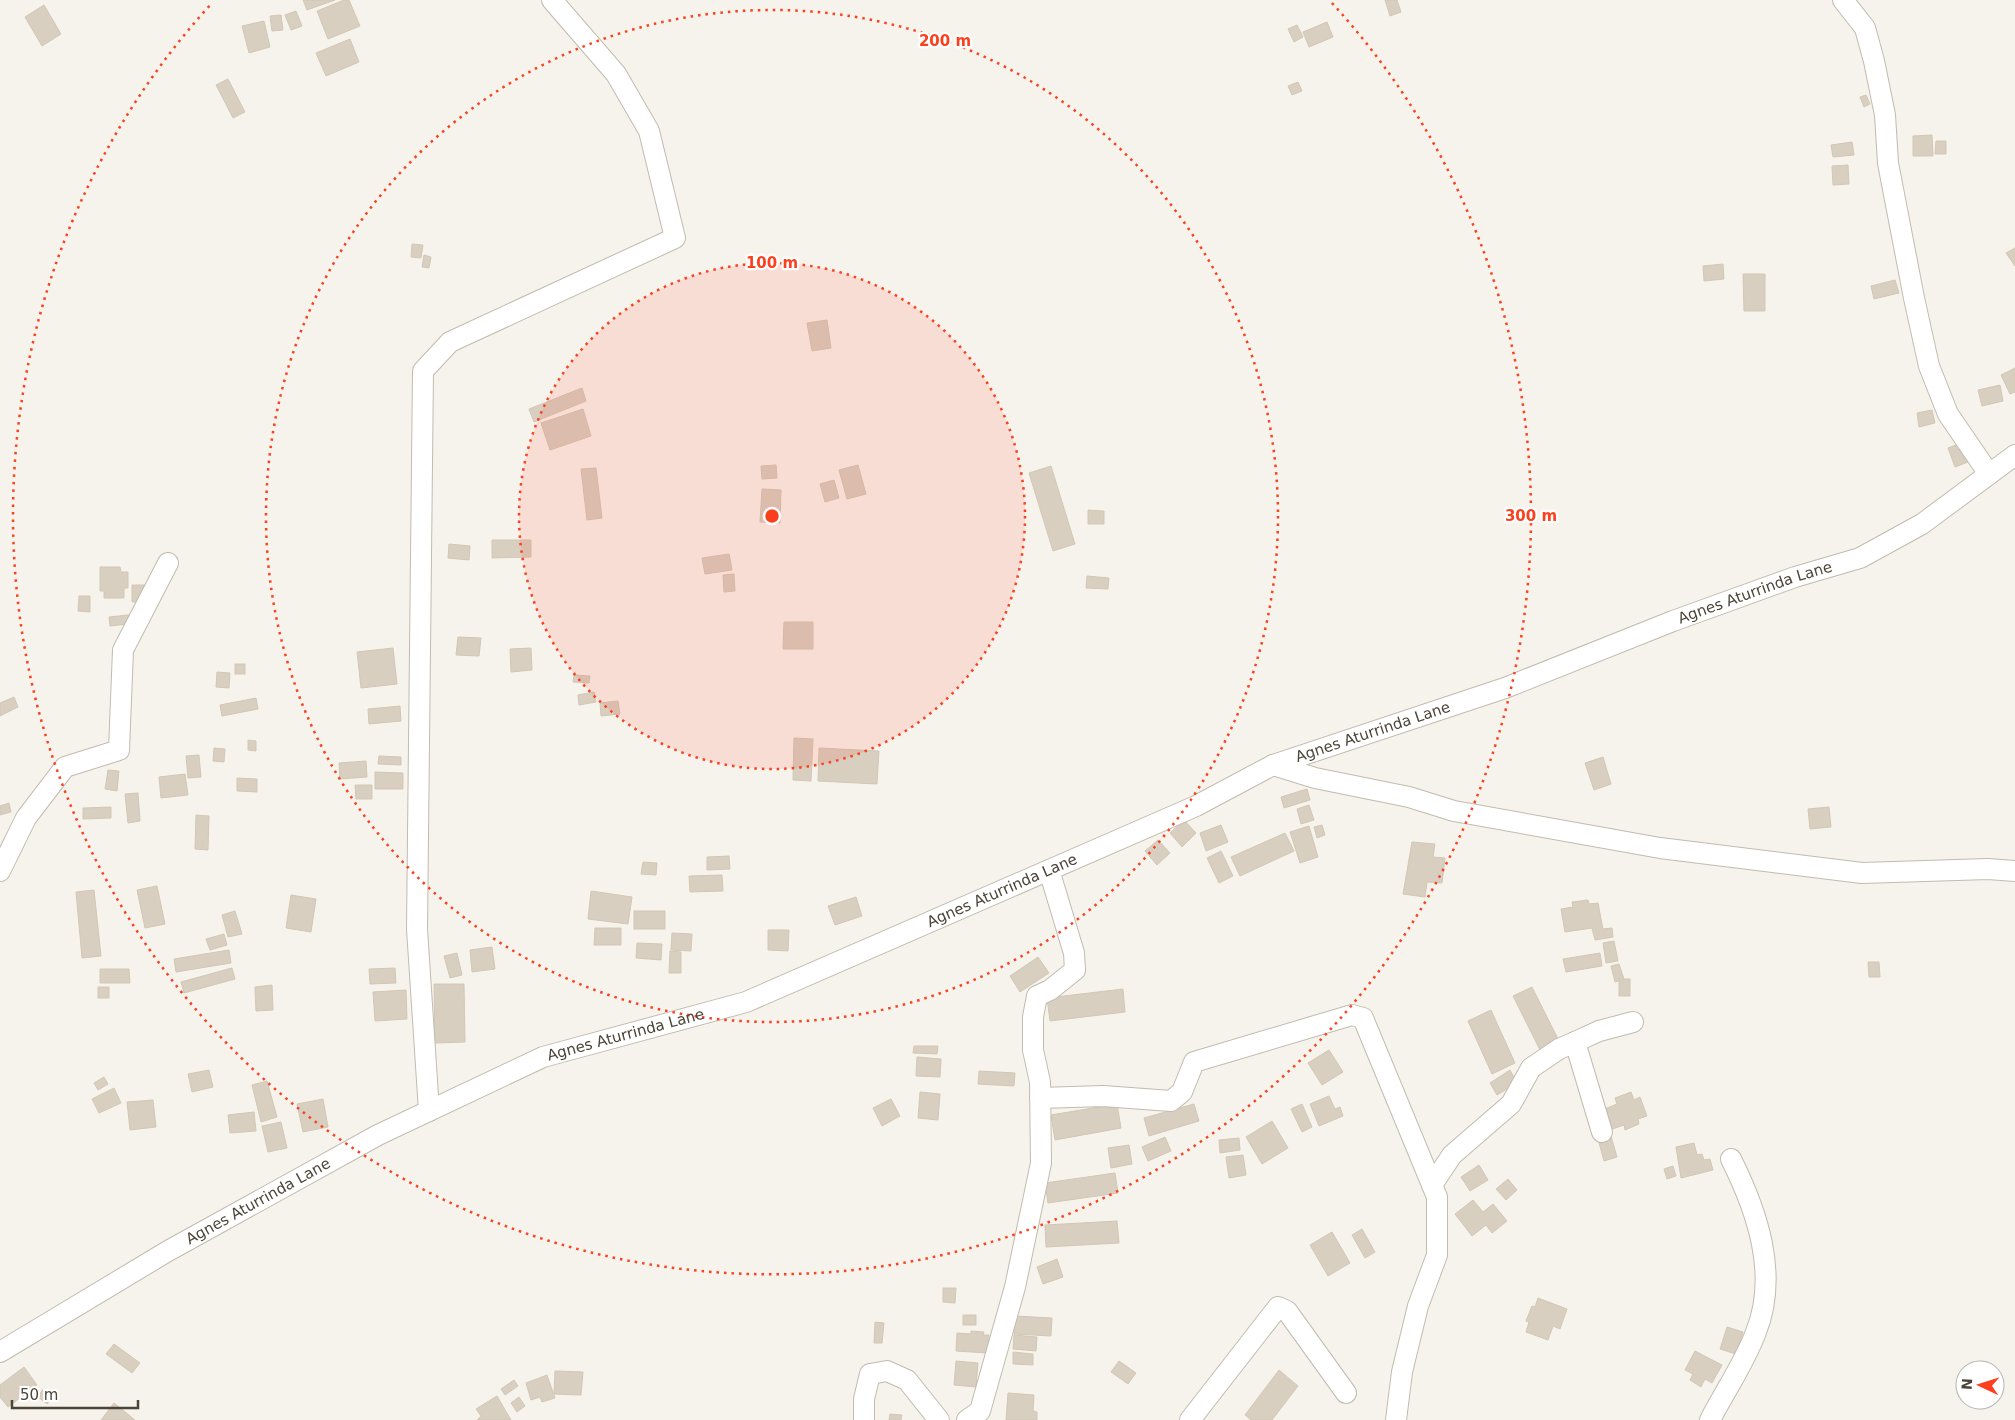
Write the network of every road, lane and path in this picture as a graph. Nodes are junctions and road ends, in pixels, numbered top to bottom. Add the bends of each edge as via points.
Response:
1 (552, 0) edge
2 (1842, 0) edge
3 (2015, 455) edge
4 (1989, 474) junction
5 (168, 563) dead end
6 (1274, 765) junction
7 (1049, 870) junction
8 (0, 871) edge
9 (2015, 871) edge
10 (1633, 1022) dead end
11 (1575, 1042) junction
12 (1040, 1098) junction
13 (429, 1110) junction
14 (1602, 1132) dead end
15 (1731, 1159) dead end
16 (1432, 1185) junction
17 (0, 1352) edge
18 (1346, 1393) dead end
19 (864, 1420) edge
20 (939, 1420) edge
21 (967, 1420) edge
22 (1190, 1420) edge
23 (1396, 1420) edge
24 (1710, 1420) edge

1 - 13 street via 616,74 649,131 675,238 450,342 423,371 417,929
2 - 4 street via 1865,28 1874,61 1885,115 1888,163 1929,366 1948,414
3 - 4 street, Agnes Aturrinda Lane
4 - 6 street, Agnes Aturrinda Lane via 1922,524 1860,558 1795,577 1673,621 1505,688
5 - 8 street via 122,650 120,750 65,767 26,818
6 - 7 street, Agnes Aturrinda Lane via 1196,806
6 - 9 street via 1315,778 1410,797 1454,811 1660,848 1862,873
7 - 12 street via 1074,953 1075,970 1037,996 1033,1050
7 - 13 street, Agnes Aturrinda Lane via 746,1002 543,1057
10 - 11 street via 1599,1031
11 - 14 street
11 - 16 street via 1531,1068 1511,1104 1452,1155
12 - 16 street via 1103,1096 1171,1101 1182,1092 1194,1062 1352,1015 1363,1018
12 - 21 street via 1041,1163 1015,1287 980,1411
13 - 17 street, Agnes Aturrinda Lane via 168,1251
15 - 24 street via 1746,1188 1764,1252 1766,1300 1756,1332
16 - 23 street via 1437,1197 1437,1255 1416,1315 1402,1372
18 - 22 street via 1287,1311 1278,1307
19 - 20 street via 864,1399 870,1374 887,1371 907,1380

